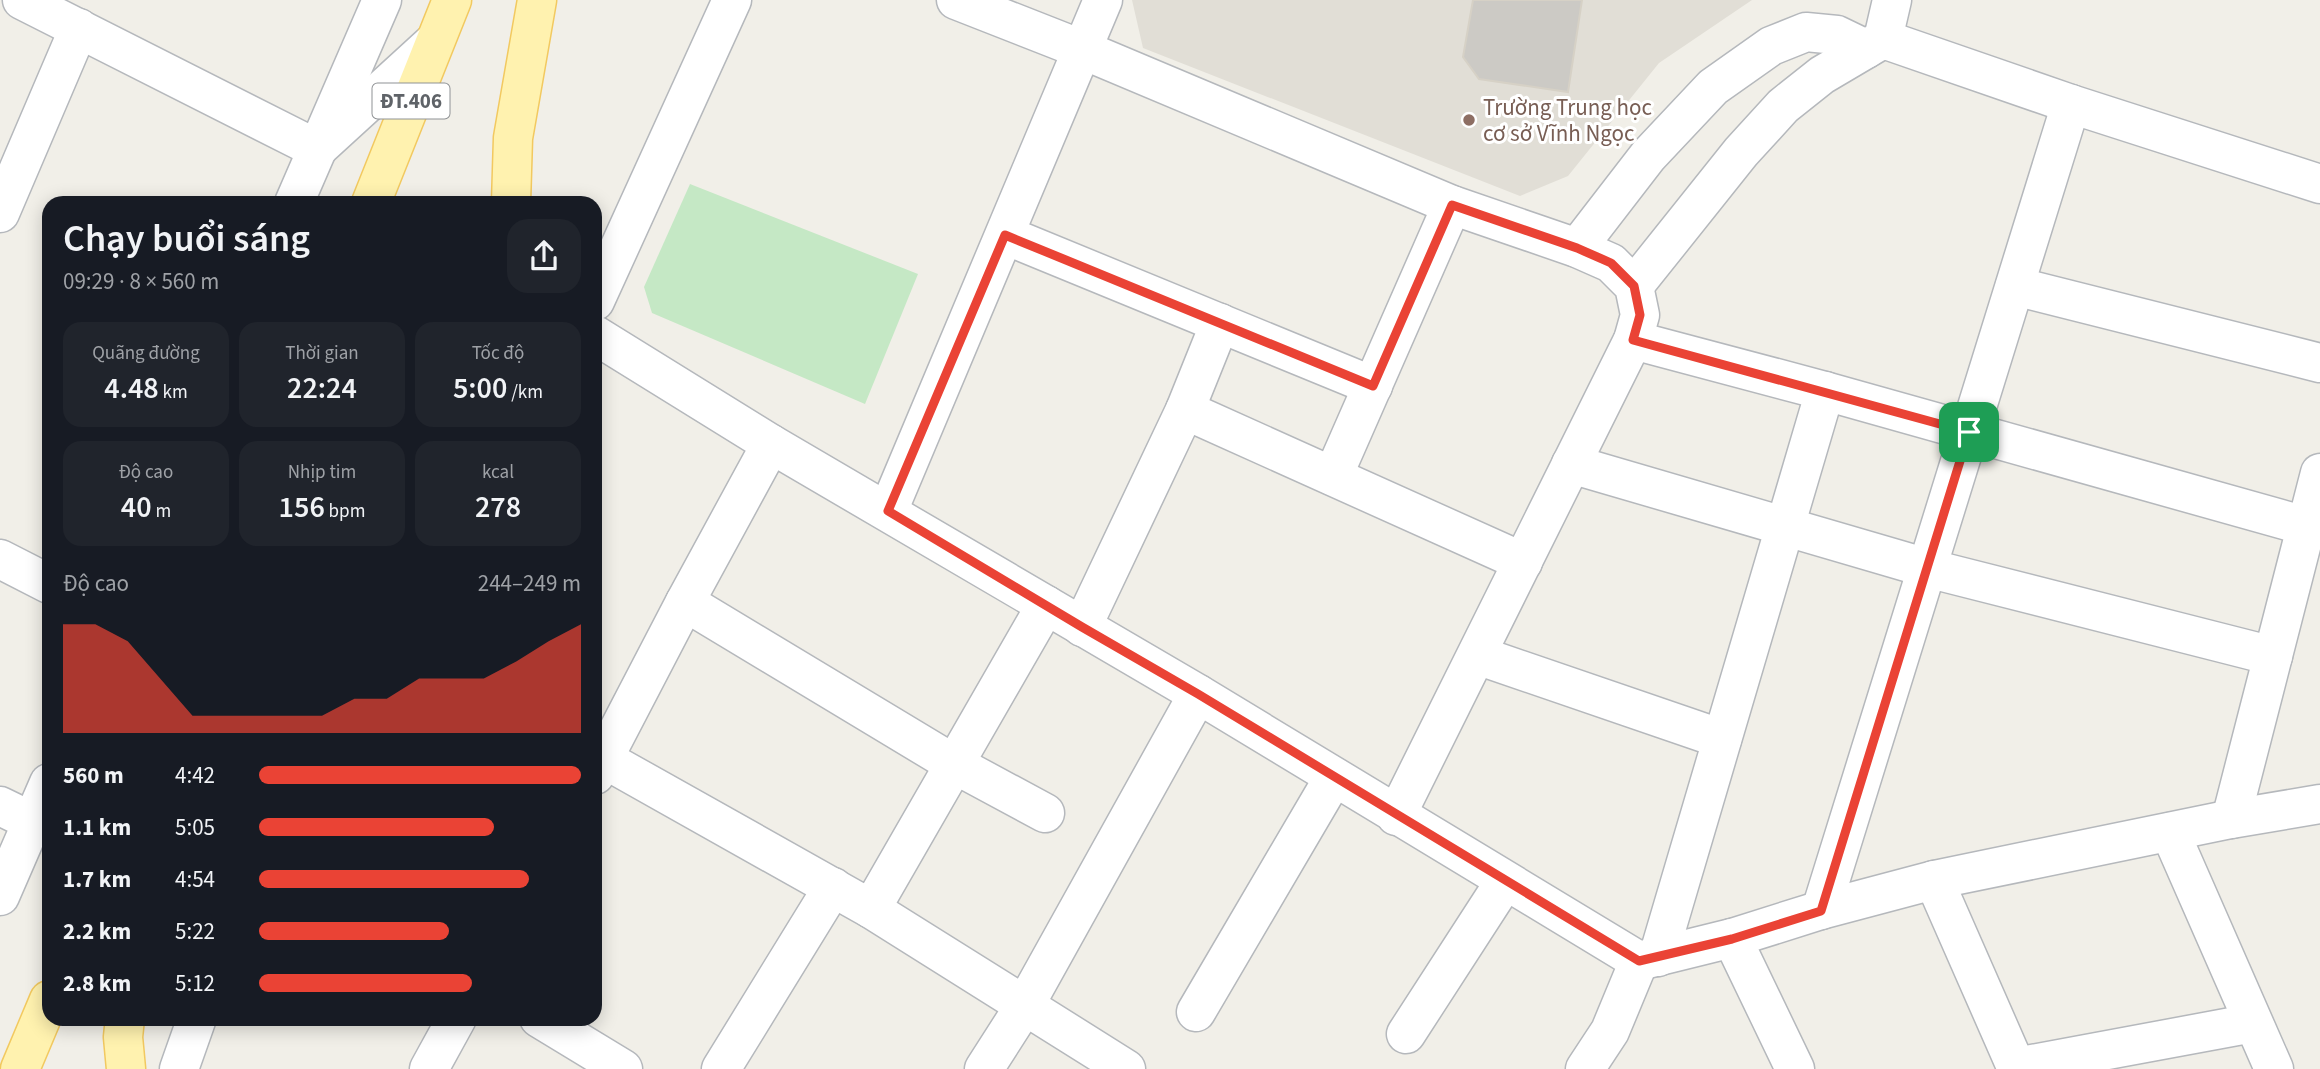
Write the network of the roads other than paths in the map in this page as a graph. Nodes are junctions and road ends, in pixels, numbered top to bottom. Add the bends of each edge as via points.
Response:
1 (22, 0) edge
2 (382, 0) edge
3 (452, 0) edge
4 (537, 0) edge
5 (732, 0) edge
6 (956, 0) edge
7 (1103, 0) edge
8 (1892, 0) edge
9 (79, 27) junction
10 (433, 43) junction
11 (1874, 44) junction
12 (1081, 49) junction
13 (2071, 104) junction
14 (317, 149) junction
15 (2320, 184) edge
16 (297, 196) edge
17 (314, 196) edge
18 (374, 196) edge
19 (511, 196) edge
20 (1452, 205) junction
21 (0, 213) edge
22 (1005, 235) junction
23 (1577, 248) junction
24 (1634, 286) junction
25 (2015, 286) junction
26 (602, 287) edge
27 (1220, 323) junction
28 (602, 339) edge
29 (1633, 340) junction
30 (2320, 363) edge
31 (1373, 386) junction
32 (1825, 391) junction
33 (1185, 410) junction
34 (1969, 432) junction
35 (771, 444) junction
36 (1572, 464) junction
37 (2320, 473) edge
38 (1333, 476) junction
39 (888, 511) junction
40 (1785, 527) junction
41 (2313, 528) edge
42 (0, 559) edge
43 (1523, 562) junction
44 (1927, 568) junction
45 (42, 580) edge
46 (685, 602) junction
47 (1046, 605) junction
48 (1082, 627) junction
49 (1477, 655) junction
50 (2273, 656) junction
51 (1198, 694) junction
52 (1722, 739) junction
53 (602, 761) edge
54 (954, 764) junction
55 (602, 769) edge
56 (1334, 778) junction
57 (42, 790) edge
58 (2320, 804) edge
59 (1045, 813) dead end
60 (16, 814) edge
61 (1396, 816) junction
62 (2231, 819) junction
63 (2170, 832) junction
64 (1934, 880) junction
65 (1505, 881) junction
66 (833, 887) junction
67 (0, 897) edge
68 (871, 909) junction
69 (1821, 911) junction
70 (1732, 939) junction
71 (1648, 959) junction
72 (1025, 1005) junction
73 (1196, 1012) dead end
74 (42, 1017) edge
75 (2253, 1023) junction
76 (124, 1026) edge
77 (194, 1026) edge
78 (453, 1026) edge
79 (552, 1026) edge
80 (1406, 1034) dead end
81 (2017, 1068) edge
82 (20, 1069) edge
83 (126, 1069) edge
84 (178, 1069) edge
85 (429, 1069) edge
86 (623, 1069) edge
87 (721, 1069) edge
88 (984, 1069) edge
89 (1126, 1069) edge
90 (1585, 1069) edge
91 (1795, 1069) edge
92 (2274, 1069) edge

1 - 9 street
2 - 14 street
3 - 10 main road, ĐT.406
4 - 19 main road via 513,138
5 - 26 street
6 - 12 street
7 - 12 street
8 - 11 street
9 - 14 street
9 - 21 street
10 - 14 street
10 - 18 main road, ĐT.406
11 - 13 street
11 - 23 street via 1806,32 1771,46 1713,87 1648,156
11 - 24 street via 1822,75 1783,106
12 - 20 street
12 - 22 street
13 - 15 street
13 - 25 street
14 - 16 street
14 - 17 street
20 - 23 street
20 - 31 street
22 - 27 street
22 - 39 street
23 - 24 street via 1611,263
24 - 29 street via 1640,315
25 - 30 street
25 - 34 street
27 - 31 street
27 - 33 street
28 - 35 street
29 - 32 street
29 - 36 street
31 - 38 street
32 - 34 street
32 - 40 street
33 - 38 street
33 - 48 street
34 - 41 street
34 - 44 street
35 - 39 street
35 - 46 street
36 - 40 street
36 - 43 street
37 - 41 street
38 - 43 street
39 - 47 street
40 - 44 street
40 - 52 street
41 - 50 street
42 - 45 street
43 - 49 street
44 - 50 street
44 - 69 street
46 - 53 street
46 - 54 street
47 - 48 street
47 - 54 street
48 - 51 street
49 - 52 street
49 - 61 street
50 - 62 street
51 - 56 street
51 - 72 street
52 - 71 street
54 - 59 street
54 - 68 street
55 - 66 street
56 - 61 street
56 - 73 street
57 - 60 street
58 - 62 street
60 - 67 street
61 - 65 street
62 - 63 street
63 - 64 street
63 - 75 street
64 - 69 street
64 - 81 street
65 - 71 street
65 - 80 street
66 - 68 street
66 - 87 street
68 - 72 street
69 - 70 street
70 - 71 street
70 - 91 street
71 - 90 street
72 - 88 street
72 - 89 street
74 - 82 main road
75 - 81 street
75 - 92 street
76 - 83 main road
77 - 84 street
78 - 85 street
79 - 86 street

